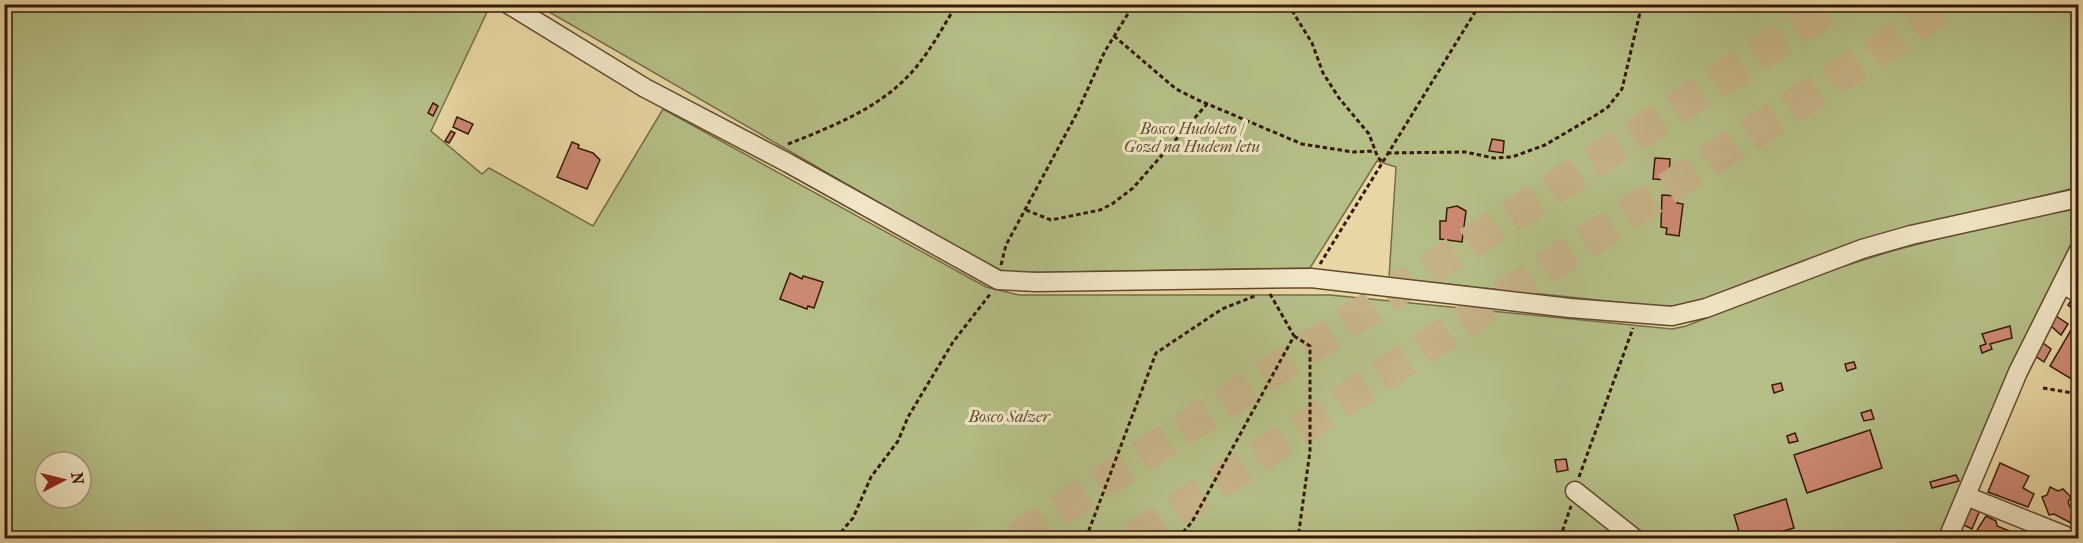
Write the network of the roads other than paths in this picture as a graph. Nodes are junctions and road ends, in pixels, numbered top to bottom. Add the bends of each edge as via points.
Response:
1 (508, 4) edge
2 (2079, 198) edge
3 (2079, 252) edge
4 (2063, 284) junction
5 (2079, 294) edge
6 (1575, 491) road end
7 (1966, 495) junction
8 (2066, 536) dead end
9 (1634, 538) edge
10 (1948, 538) edge

1 - 2 street via 645,88 998,280 1311,278 1672,316 1706,308 1862,249
3 - 4 street
4 - 5 street
4 - 7 street via 2018,372
6 - 9 street
7 - 8 street
7 - 10 street

